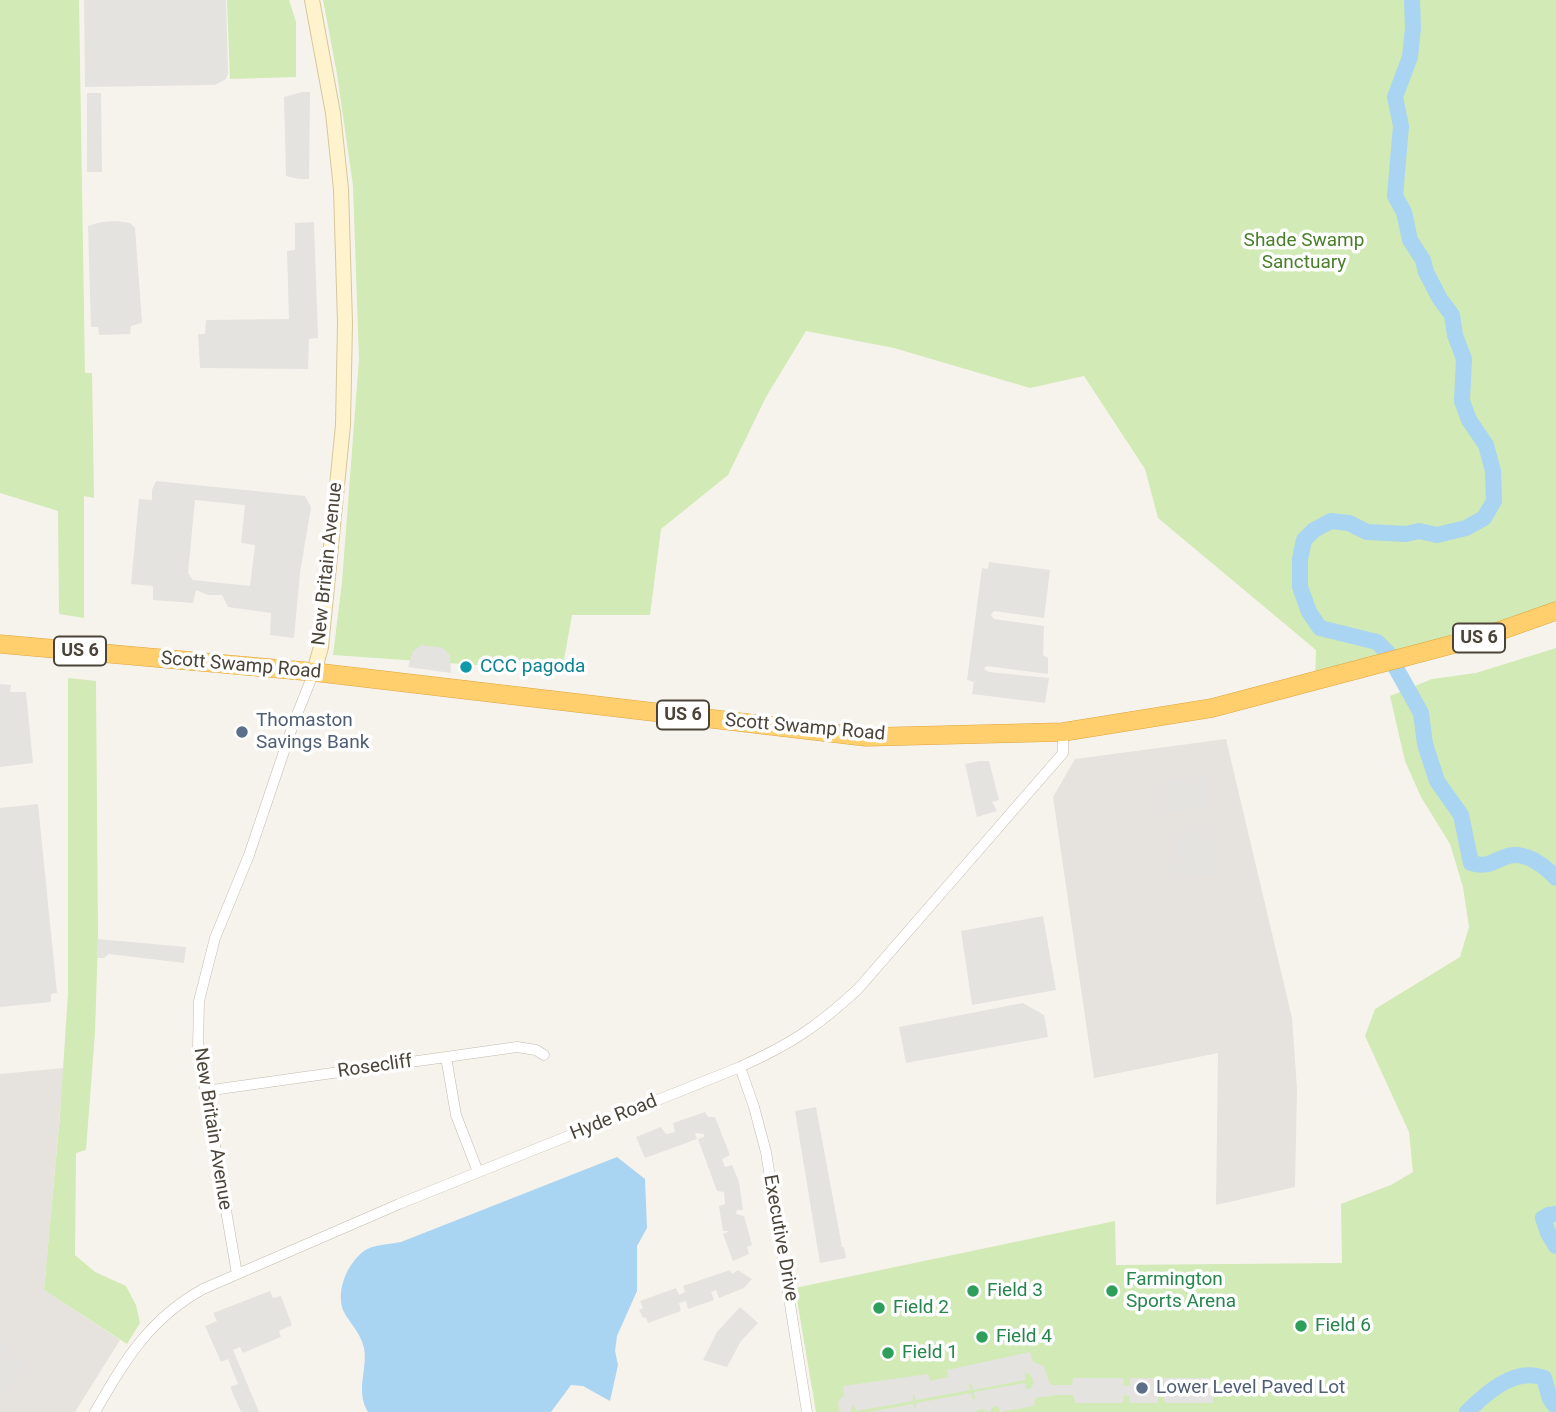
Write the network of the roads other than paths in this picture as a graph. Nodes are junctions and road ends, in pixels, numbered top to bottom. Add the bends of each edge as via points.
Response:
1 (312, 0) edge
2 (1553, 613) edge
3 (0, 644) edge
4 (314, 672) junction
5 (1063, 732) junction
6 (544, 1055) dead end
7 (446, 1057) junction
8 (740, 1067) junction
9 (205, 1091) junction
10 (478, 1172) junction
11 (237, 1274) junction
12 (94, 1412) edge
13 (807, 1412) edge

1 - 4 street, New Britain Avenue via 335,126 345,323 342,425 321,647
2 - 5 highway, Scott Swamp Road / US 6 via 1488,635 1212,708
3 - 4 highway, Scott Swamp Road / US 6
4 - 5 highway, Scott Swamp Road / US 6 via 866,737
4 - 9 street, New Britain Avenue via 212,946 197,1014
5 - 8 street, Hyde Road via 1063,753 858,989 803,1036
6 - 7 street, Rosecliff via 517,1047
7 - 9 street, Rosecliff
7 - 10 street via 456,1115
8 - 10 street, Hyde Road
8 - 13 street, Executive Drive via 766,1152
9 - 11 street, New Britain Avenue
10 - 11 street, Hyde Road
11 - 12 street, Hyde Road via 192,1295 154,1324

